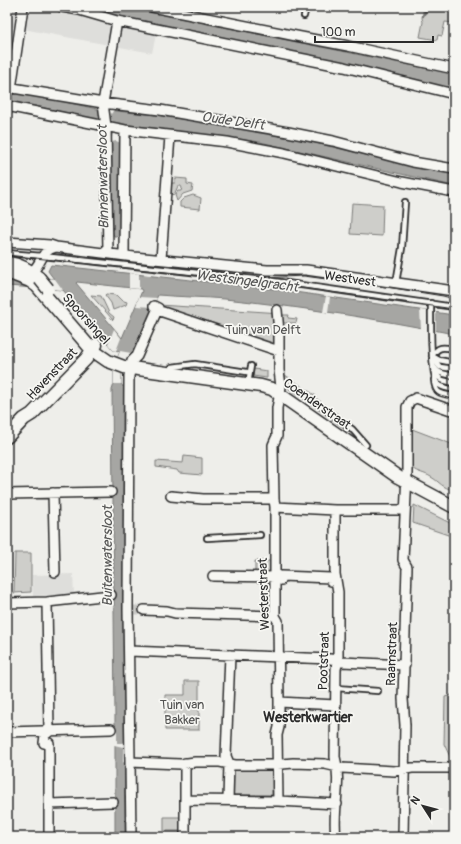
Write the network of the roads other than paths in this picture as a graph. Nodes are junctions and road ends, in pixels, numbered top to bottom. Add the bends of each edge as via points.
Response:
1 (23, 7) edge
2 (62, 7) edge
3 (152, 7) edge
4 (306, 7) edge
5 (79, 8) edge
6 (304, 16) dead end
7 (117, 21) junction
8 (454, 65) edge
9 (9, 88) edge
10 (454, 94) edge
11 (7, 106) edge
12 (104, 106) junction
13 (108, 125) junction
14 (124, 130) junction
15 (170, 136) junction
16 (454, 169) edge
17 (454, 192) edge
18 (405, 202) dead end
19 (7, 242) edge
20 (33, 244) junction
21 (56, 247) junction
22 (7, 253) edge
23 (108, 253) junction
24 (124, 255) junction
25 (42, 256) junction
26 (161, 259) junction
27 (107, 263) junction
28 (123, 265) junction
29 (11, 271) edge
30 (40, 281) junction
31 (396, 283) junction
32 (454, 291) edge
33 (431, 303) junction
34 (454, 307) edge
35 (277, 310) dead end
36 (94, 348) junction
37 (454, 349) edge
38 (279, 351) junction
39 (432, 356) junction
40 (125, 363) junction
41 (454, 363) edge
42 (433, 365) junction
43 (454, 370) edge
44 (434, 372) junction
45 (249, 375) junction
46 (454, 376) edge
47 (434, 378) junction
48 (454, 383) edge
49 (454, 390) edge
50 (281, 391) junction
51 (454, 396) edge
52 (313, 401) dead end
53 (454, 411) edge
54 (7, 437) edge
55 (366, 445) junction
56 (406, 477) junction
57 (111, 492) dead end
58 (53, 493) junction
59 (7, 494) edge
60 (171, 496) dead end
61 (454, 498) edge
62 (275, 503) junction
63 (454, 507) edge
64 (335, 510) junction
65 (405, 510) junction
66 (260, 535) dead end
67 (207, 538) dead end
68 (55, 572) dead end
69 (213, 576) dead end
70 (277, 579) junction
71 (334, 580) junction
72 (111, 595) dead end
73 (47, 602) junction
74 (7, 603) edge
75 (144, 610) tunnel mouth
76 (275, 616) junction
77 (129, 652) junction
78 (230, 655) junction
79 (279, 657) junction
80 (338, 660) junction
81 (405, 665) junction
82 (336, 688) junction
83 (378, 691) dead end
84 (279, 702) junction
85 (336, 705) junction
86 (111, 729) dead end
87 (7, 732) edge
88 (49, 732) junction
89 (130, 762) junction
90 (185, 763) junction
91 (229, 763) junction
92 (278, 763) junction
93 (337, 767) junction
94 (454, 768) edge
95 (405, 769) junction
96 (185, 800) junction
97 (228, 800) junction
98 (278, 801) junction
99 (113, 802) dead end
100 (49, 804) junction
101 (337, 804) junction
102 (49, 837) edge
103 (131, 837) edge
104 (185, 837) edge
105 (336, 837) edge
106 (403, 837) edge

1 - 9 street
2 - 5 street
3 - 8 street
4 - 6 lane
5 - 7 street
7 - 10 street via 344,67
7 - 12 street
9 - 12 street
11 - 13 street
12 - 13 street
12 - 16 street via 160,110 294,133 413,162
13 - 14 street
13 - 23 street
14 - 15 street
14 - 24 street
15 - 17 street via 226,142 284,153
15 - 26 street
18 - 31 lane via 402,248
19 - 20 street, Westvest
20 - 21 street, Westvest
20 - 25 street via 42,251
21 - 23 street, Westvest
21 - 25 street
22 - 25 lane, Westvest
23 - 24 street, Westvest
23 - 27 lane
24 - 26 street, Westvest
24 - 28 lane
25 - 27 lane, Westvest
25 - 30 street via 36,268
26 - 31 street, Westvest via 267,270 306,270
27 - 28 lane, Westvest
28 - 33 lane, Westvest via 273,281
29 - 30 street via 30,281
29 - 30 street via 13,263 23,267
30 - 36 street, Spoorsingel
31 - 32 street, Westvest
33 - 34 lane, Westvest
33 - 39 lane
35 - 38 street, Westerstraat
36 - 40 street, Spoorsingel via 102,358
36 - 54 street, Havenstraat via 55,392
37 - 39 lane via 437,348
38 - 40 street via 155,308 137,356
38 - 50 street, Westerstraat
39 - 41 lane
39 - 42 lane
39 - 43 lane via 440,367
40 - 45 street, Coenderstraat
40 - 45 street, Coenderstraat
40 - 77 street via 129,376
42 - 44 lane
42 - 46 lane via 440,373
44 - 47 lane
44 - 48 lane via 442,380
45 - 50 street, Coenderstraat via 266,387
47 - 49 lane via 440,386
47 - 51 lane via 437,391
50 - 55 street, Coenderstraat via 297,397
50 - 56 street, Coenderstraat
50 - 62 street, Westerstraat via 277,408 277,436 273,445
52 - 55 lane via 352,429
53 - 56 street, Raamstraat via 419,399 413,398 410,401 406,410
55 - 56 street, Coenderstraat
56 - 61 street, Coenderstraat
56 - 63 street, Coenderstraat
56 - 65 street, Raamstraat
57 - 58 street
58 - 59 street
58 - 68 street
60 - 62 street
62 - 64 street
62 - 70 street, Westerstraat via 272,535
64 - 65 street
64 - 71 street, Pootstraat
65 - 81 street, Raamstraat
66 - 67 lane
69 - 70 street
70 - 71 street via 281,576
70 - 76 street, Westerstraat
71 - 80 street, Pootstraat via 338,592
72 - 73 street
73 - 74 street
73 - 88 street
75 - 76 street
76 - 79 street, Westerstraat via 278,621
77 - 78 street
77 - 89 street
78 - 79 street
78 - 91 street via 226,756
79 - 80 street
79 - 84 street, Westerstraat
80 - 81 street
80 - 82 street, Pootstraat
81 - 95 street, Raamstraat
82 - 83 lane
82 - 85 street, Pootstraat
84 - 85 street
84 - 92 street, Westerstraat
85 - 93 street, Pootstraat
86 - 88 street
87 - 88 street
88 - 100 street via 45,735 44,743 49,743
89 - 90 street
89 - 103 street
90 - 91 street
90 - 96 street
91 - 92 street
91 - 97 street
92 - 93 street
92 - 98 street, Westerstraat
93 - 95 street via 394,771
93 - 101 street, Pootstraat
94 - 95 street
95 - 106 street, Raamstraat
96 - 97 street
96 - 104 street
97 - 98 street
98 - 101 street
99 - 100 street
100 - 102 street
101 - 105 street, Pootstraat

